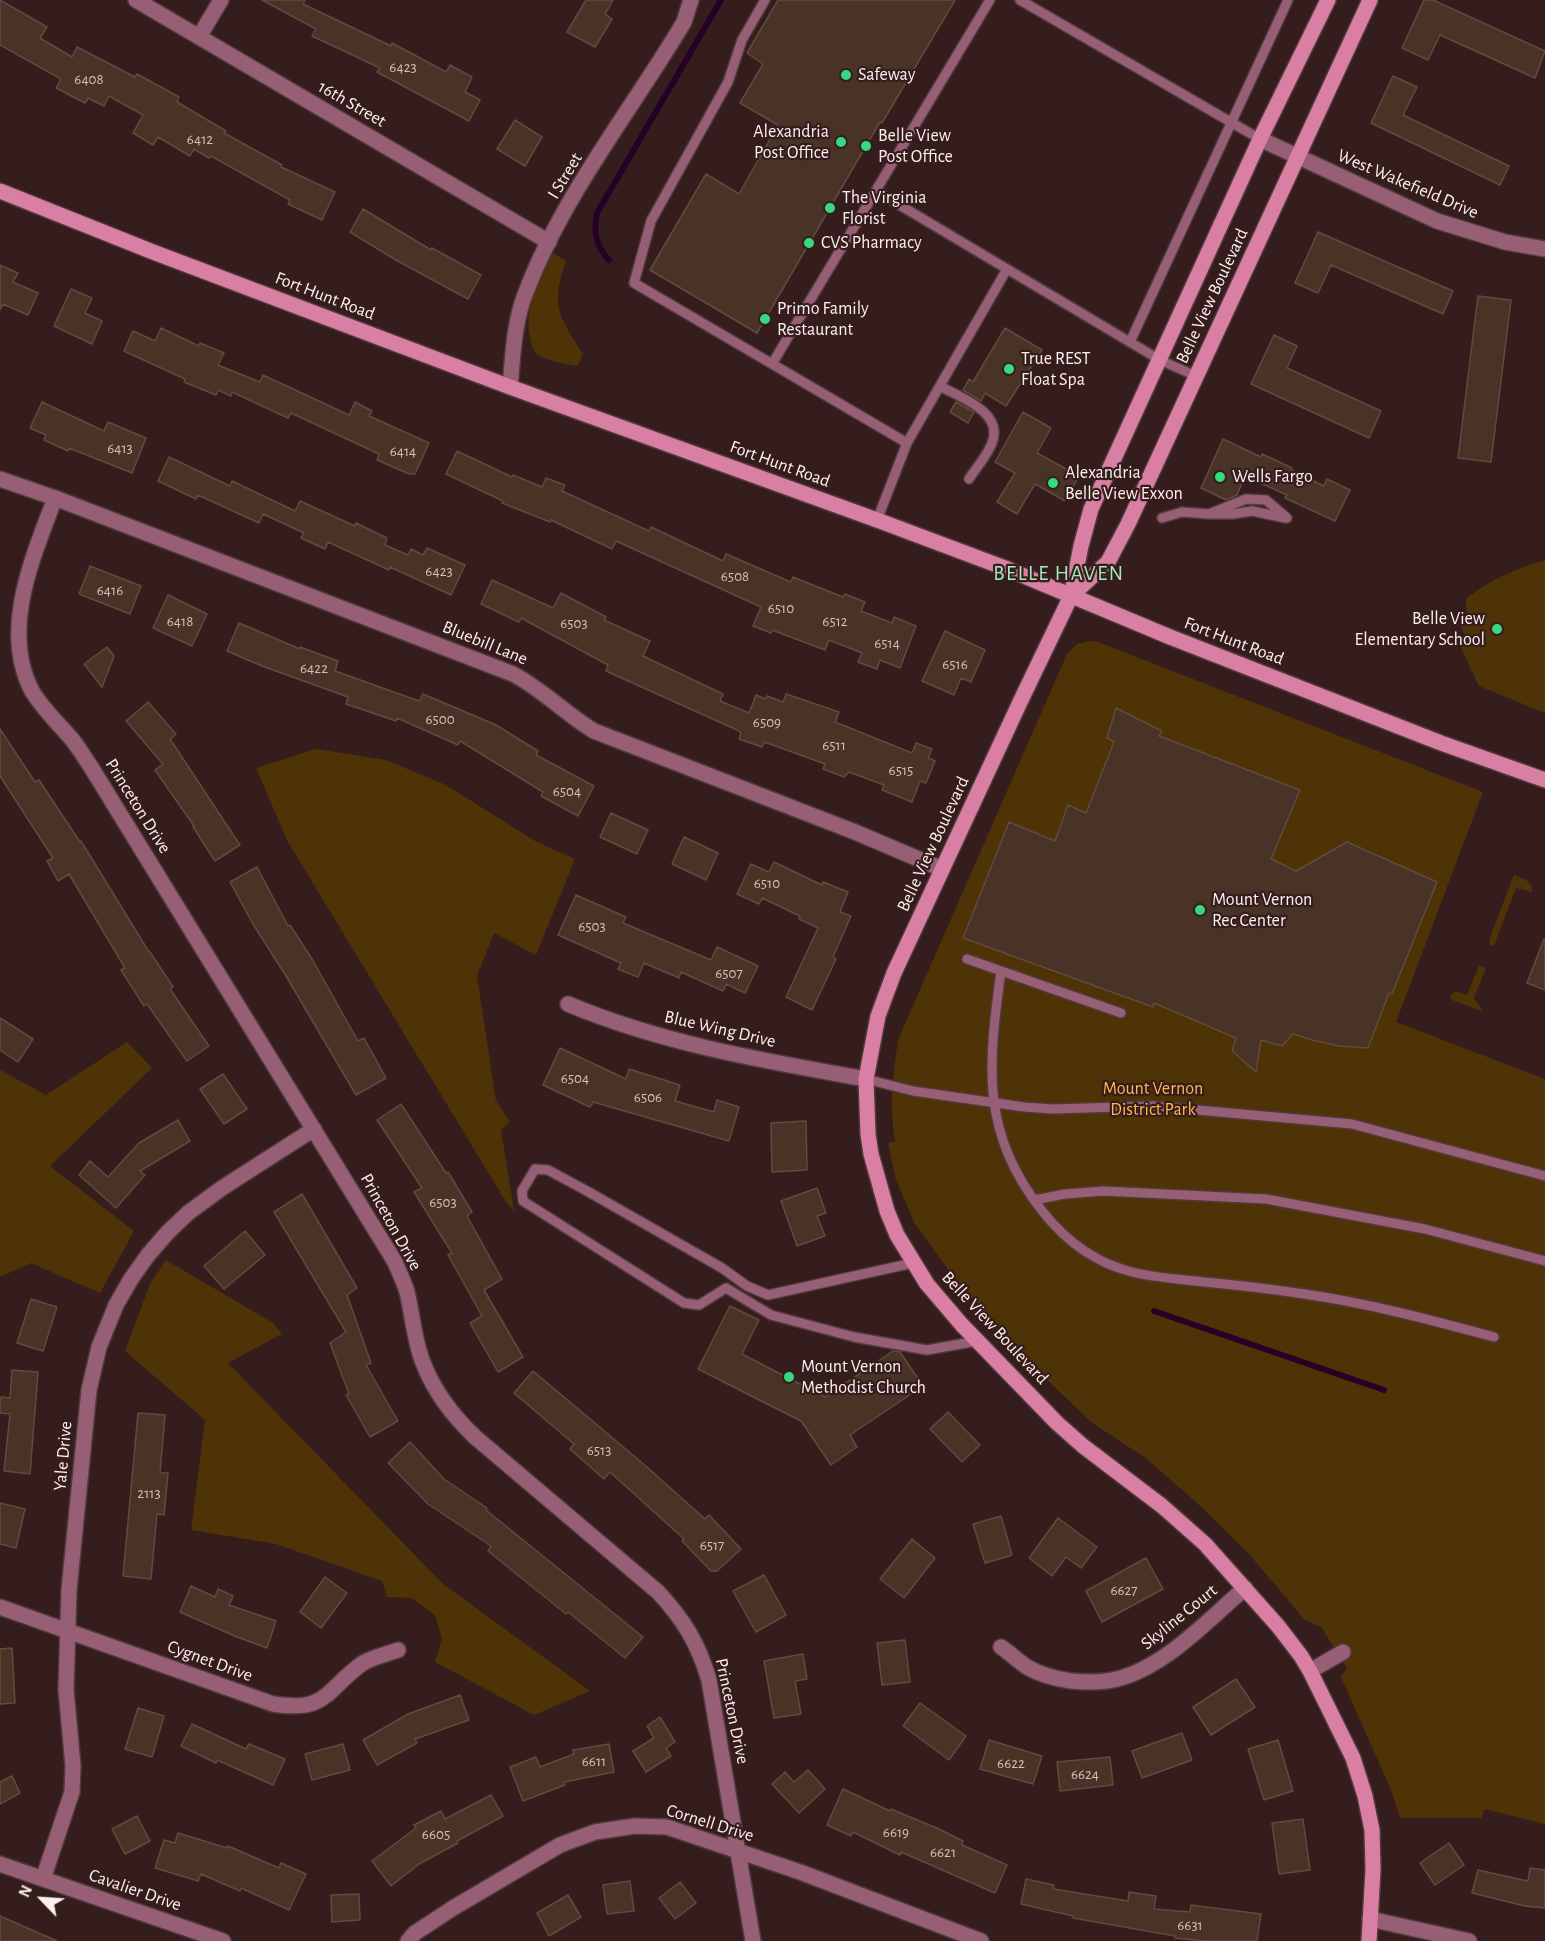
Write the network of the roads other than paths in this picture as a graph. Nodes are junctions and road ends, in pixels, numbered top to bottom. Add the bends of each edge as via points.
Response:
1 (136, 0) edge
2 (221, 0) edge
3 (691, 0) edge
4 (765, 0) edge
5 (990, 0) edge
6 (1020, 0) edge
7 (1288, 0) edge
8 (1328, 0) edge
9 (1370, 0) edge
10 (199, 37) junction
11 (1231, 123) junction
12 (1260, 140) junction
13 (1297, 156) junction
14 (0, 191) edge
15 (876, 191) junction
16 (549, 242) junction
17 (1545, 249) edge
18 (1007, 269) junction
19 (1131, 342) junction
20 (1160, 360) junction
21 (772, 364) junction
22 (1196, 376) junction
23 (940, 386) junction
24 (510, 387) junction
25 (907, 443) junction
26 (0, 479) edge
27 (969, 479) dead end
28 (54, 498) junction
29 (1162, 518) dead end
30 (1287, 518) dead end
31 (877, 520) junction
32 (1071, 596) junction
33 (1545, 780) edge
34 (942, 869) junction
35 (967, 959) dead end
36 (1000, 971) junction
37 (568, 1004) dead end
38 (1122, 1013) dead end
39 (866, 1079) junction
40 (993, 1103) junction
41 (314, 1130) junction
42 (1545, 1176) edge
43 (1034, 1200) junction
44 (1545, 1262) edge
45 (913, 1263) junction
46 (1494, 1337) dead end
47 (977, 1341) junction
48 (1245, 1588) junction
49 (0, 1607) edge
50 (68, 1631) junction
51 (1001, 1647) dead end
52 (398, 1650) dead end
53 (1343, 1652) dead end
54 (1310, 1671) junction
55 (739, 1851) junction
56 (0, 1864) edge
57 (43, 1879) junction
58 (1370, 1919) junction
59 (223, 1941) edge
60 (408, 1941) edge
61 (753, 1941) edge
62 (981, 1941) edge
63 (1369, 1941) edge
64 (1469, 1941) edge

1 - 10 street, 16th Street
2 - 10 street
3 - 16 street, I Street via 678,32 581,184
4 - 21 lane via 742,40 728,82 651,220 634,283
5 - 15 lane
6 - 11 lane
7 - 11 lane
8 - 12 main road, Belle View Boulevard
9 - 13 main road, Belle View Boulevard
10 - 16 street, 16th Street
11 - 12 lane
11 - 19 lane
12 - 13 street, West Wakefield Drive
12 - 20 main road, Belle View Boulevard
13 - 17 street, West Wakefield Drive via 1437,221 1505,242
13 - 22 main road, Belle View Boulevard
14 - 24 main road, Fort Hunt Road
15 - 18 lane
15 - 21 lane
16 - 24 street, I Street via 525,293
18 - 19 lane
18 - 23 lane
19 - 20 lane
20 - 22 lane
20 - 32 main road, Belle View Boulevard via 1090,509
21 - 25 lane
22 - 32 main road, Belle View Boulevard via 1108,562
23 - 25 lane
23 - 27 lane via 984,412 994,425 991,446
24 - 31 main road, Fort Hunt Road
25 - 31 lane
26 - 28 street, Bluebill Lane
28 - 34 street, Bluebill Lane via 513,674 536,686 594,731
28 - 41 street, Princeton Drive via 27,572 18,620 23,669 31,689 91,767
29 - 30 lane via 1182,512 1209,514 1246,499 1266,500
31 - 32 main road, Fort Hunt Road
32 - 33 main road, Fort Hunt Road via 1441,743
32 - 34 main road, Belle View Boulevard
34 - 39 main road, Belle View Boulevard via 878,1016
35 - 36 lane
36 - 38 lane
36 - 40 lane via 991,1074
37 - 39 street, Blue Wing Drive via 738,1056
39 - 40 lane via 913,1091
39 - 45 main road, Belle View Boulevard via 868,1134 877,1180 897,1235
40 - 42 lane via 1053,1109 1153,1106 1352,1124
40 - 43 lane via 1007,1157
41 - 50 street, Yale Drive via 188,1213 148,1255 116,1305 99,1347 89,1390
41 - 55 street, Princeton Drive via 395,1262 407,1292 423,1364 449,1409 475,1437 658,1592 691,1634 709,1680
43 - 44 lane via 1103,1191 1266,1199 1425,1229
43 - 46 lane via 1081,1249 1130,1271 1306,1294 1406,1313
45 - 47 main road, Belle View Boulevard
45 - 47 lane via 768,1295 548,1170 536,1169 522,1191 524,1201 684,1303 699,1305 726,1288 771,1315 854,1337 927,1350
47 - 48 main road, Belle View Boulevard via 1057,1423 1184,1524
48 - 51 street, Skyline Court via 1183,1642 1146,1668 1117,1679 1086,1682 1042,1674
48 - 54 main road, Belle View Boulevard
49 - 50 street, Cygnet Drive
50 - 52 street, Cygnet Drive via 290,1707 319,1701 366,1661
50 - 57 street, Yale Drive via 66,1690 72,1792
53 - 54 street
54 - 58 main road, Belle View Boulevard via 1353,1758 1365,1796 1372,1840
55 - 60 street, Cornell Drive via 667,1827 635,1826 595,1832 540,1856 453,1908
55 - 61 street, Princeton Drive
55 - 62 street, Cornell Drive
56 - 57 street, Cavalier Drive
57 - 59 street, Cavalier Drive
58 - 63 main road, Belle View Boulevard
58 - 64 street

